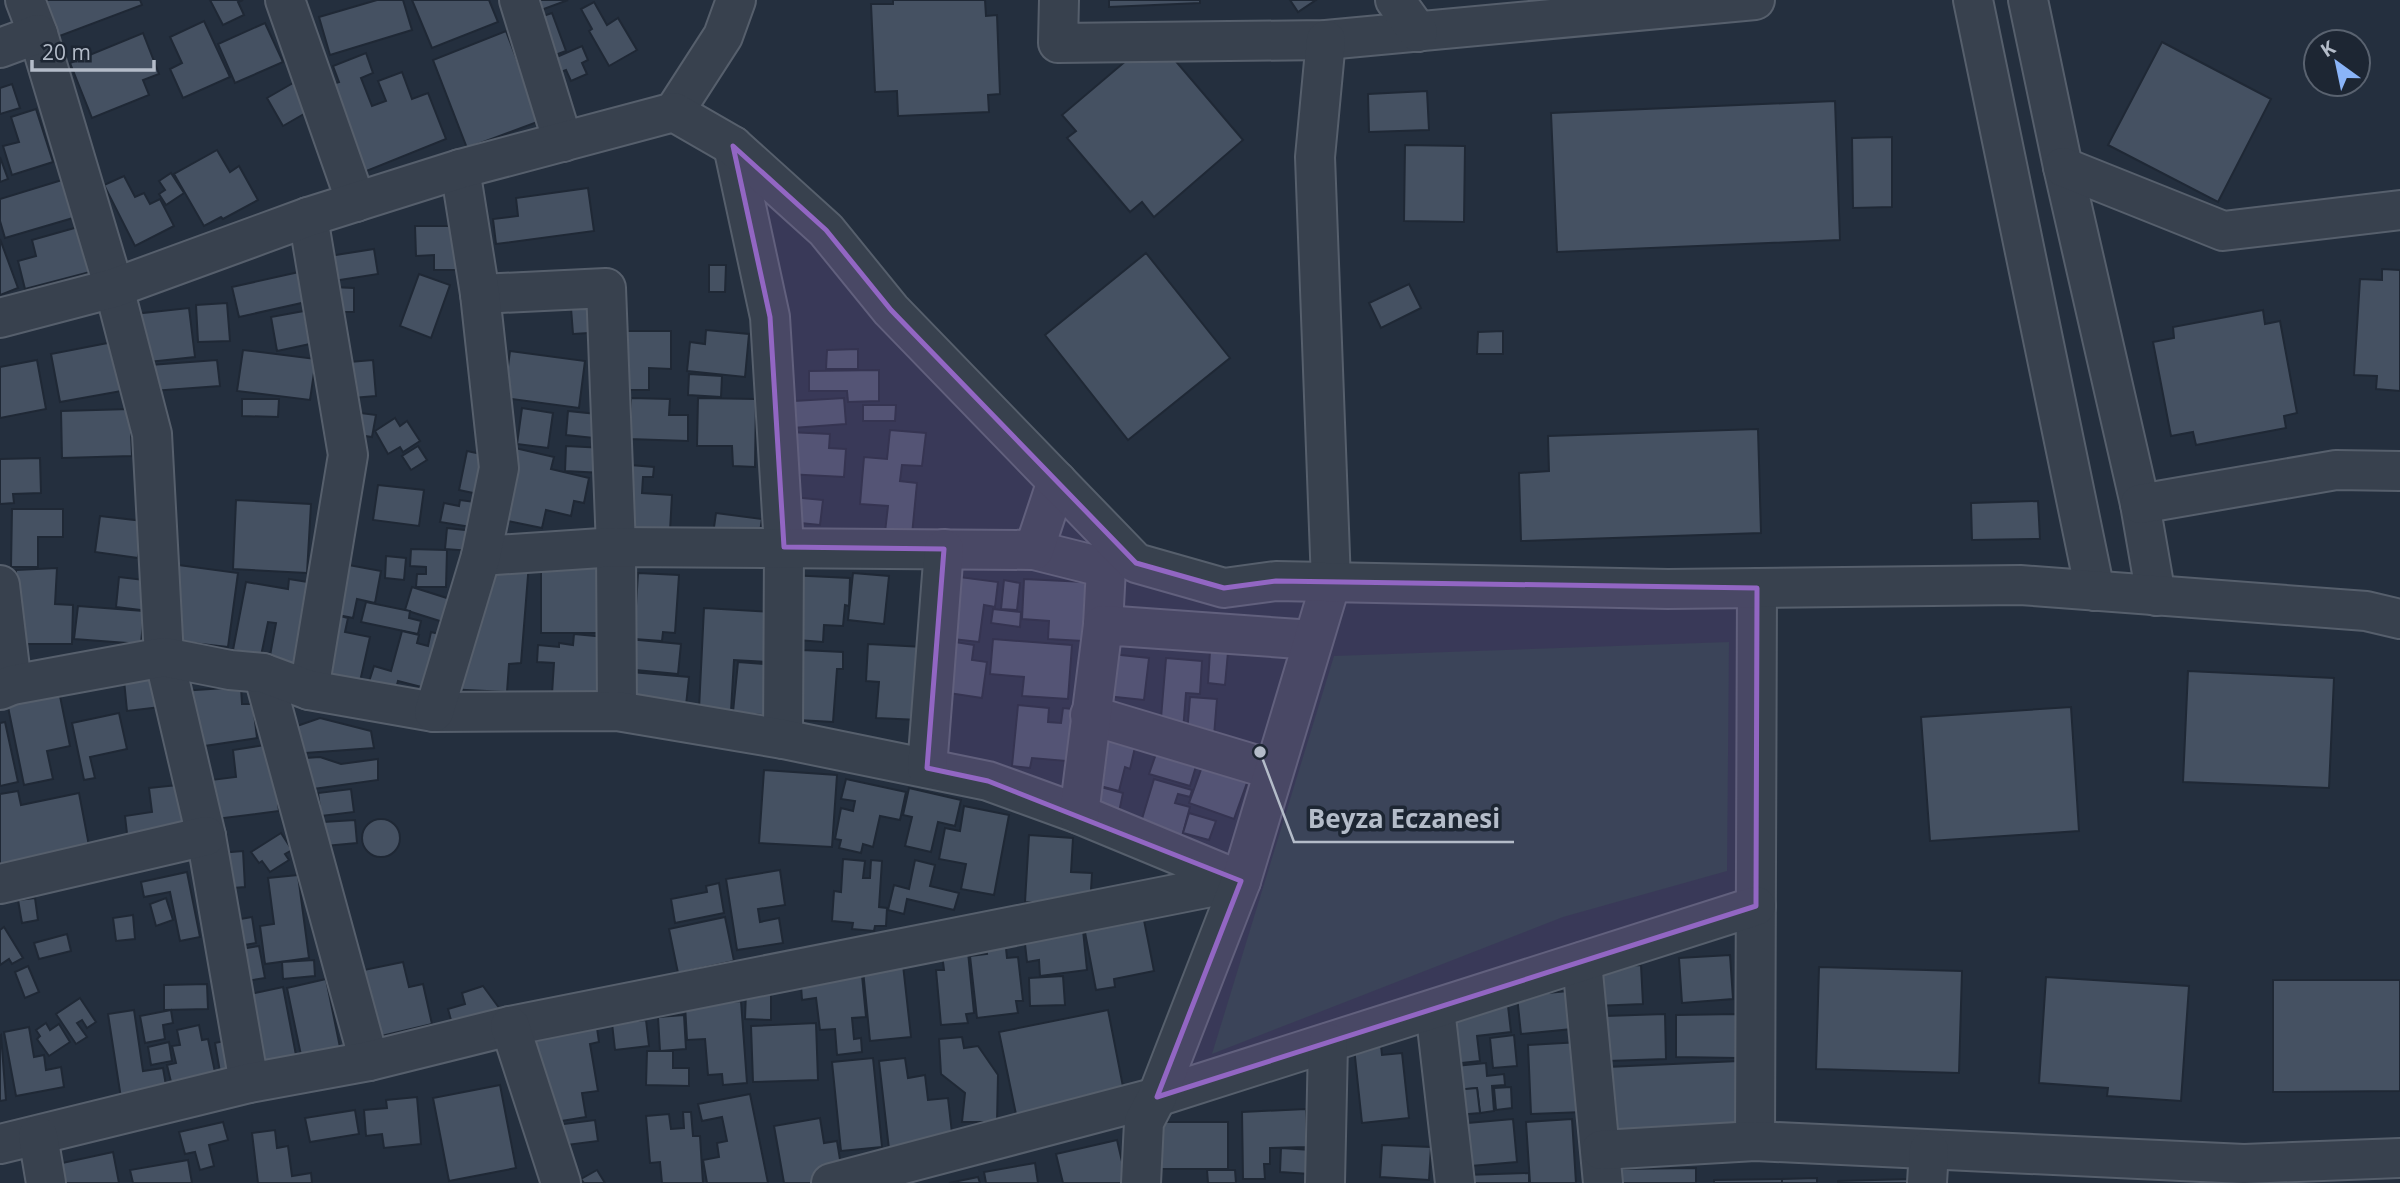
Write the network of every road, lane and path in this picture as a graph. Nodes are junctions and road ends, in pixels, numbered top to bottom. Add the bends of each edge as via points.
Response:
1 (285, 0) edge
2 (519, 0) edge
3 (736, 0) edge
4 (1059, 0) edge
5 (1395, 0) edge
6 (1755, 0) edge
7 (1973, 0) edge
8 (2028, 0) edge
9 (1541, 10) edge
10 (32, 17) edge
11 (1418, 32) junction
12 (1326, 40) junction
13 (0, 48) edge
14 (674, 112) junction
15 (563, 142) junction
16 (733, 146) junction
17 (2063, 167) junction
18 (460, 169) junction
19 (356, 202) junction
20 (2400, 210) edge
21 (308, 217) junction
22 (114, 288) junction
23 (480, 294) junction
24 (0, 318) edge
25 (2400, 471) edge
26 (1057, 481) junction
27 (2140, 504) junction
28 (616, 547) junction
29 (784, 547) junction
30 (944, 549) junction
31 (1034, 550) junction
32 (481, 556) junction
33 (1331, 582) junction
34 (0, 585) edge
35 (1757, 588) junction
36 (2095, 592) junction
37 (2156, 596) junction
38 (2400, 619) edge
39 (1103, 625) junction
40 (1313, 640) junction
41 (164, 657) junction
42 (264, 673) junction
43 (6, 688) edge
44 (309, 690) junction
45 (617, 711) junction
46 (433, 712) junction
47 (1090, 715) junction
48 (783, 739) junction
49 (927, 768) junction
50 (1273, 770) junction
51 (1079, 814) junction
52 (206, 836) junction
53 (1241, 881) junction
54 (0, 884) edge
55 (1756, 906) junction
56 (1582, 962) junction
57 (1435, 1009) junction
58 (510, 1026) junction
59 (1328, 1043) junction
60 (369, 1060) junction
61 (249, 1083) junction
62 (1157, 1097) junction
63 (38, 1136) junction
64 (1755, 1141) junction
65 (0, 1144) edge
66 (2400, 1158) edge
67 (1928, 1166) edge
68 (1602, 1167) edge
69 (2243, 1174) edge
70 (46, 1183) edge
71 (561, 1183) edge
72 (831, 1183) edge
73 (1141, 1183) edge
74 (1325, 1183) edge
75 (1455, 1183) edge

1 - 19 street
2 - 15 street
3 - 14 street via 723,37
4 - 12 street via 1058,43
5 - 11 street
6 - 9 street
7 - 36 street
8 - 17 street
9 - 11 street
10 - 13 street
10 - 22 street
11 - 12 street
12 - 33 street via 1315,158
14 - 15 street
14 - 16 street
15 - 18 street
16 - 26 street via 826,230 891,310
16 - 29 street via 770,317
17 - 20 street via 2223,231
17 - 27 street
18 - 19 street
18 - 23 street
19 - 21 street
21 - 22 street
21 - 44 street via 348,455
22 - 24 street
22 - 41 street via 152,433
23 - 28 street via 606,288
23 - 32 street via 499,468
25 - 27 street via 2336,470
26 - 31 street
26 - 33 street via 1136,563 1224,589 1276,581
27 - 37 street
28 - 29 street
28 - 32 street
28 - 45 street
29 - 30 street
29 - 48 street
30 - 31 street
30 - 49 street
31 - 39 street via 1106,568
32 - 46 street
33 - 35 street
33 - 40 street
34 - 43 street
35 - 36 street via 2020,585
35 - 55 street
36 - 37 street
37 - 38 street via 2366,611
39 - 40 street
39 - 47 street
40 - 50 street
41 - 42 street
41 - 43 street
41 - 52 street
42 - 44 street
42 - 60 street
44 - 46 street
45 - 46 street
45 - 48 street
47 - 50 street
47 - 51 street
48 - 49 street
49 - 51 street via 988,782
50 - 53 street
51 - 53 street
52 - 54 street
52 - 61 street
53 - 58 street
53 - 62 street
55 - 56 street
55 - 64 street
56 - 57 street
56 - 68 street
57 - 59 street
57 - 75 street
58 - 60 street
58 - 71 street
59 - 62 street
59 - 74 street
60 - 61 street
61 - 63 street
62 - 72 street
62 - 73 street via 1144,1122
63 - 65 street
63 - 70 street
64 - 67 street
64 - 68 street
66 - 69 street
67 - 69 street

